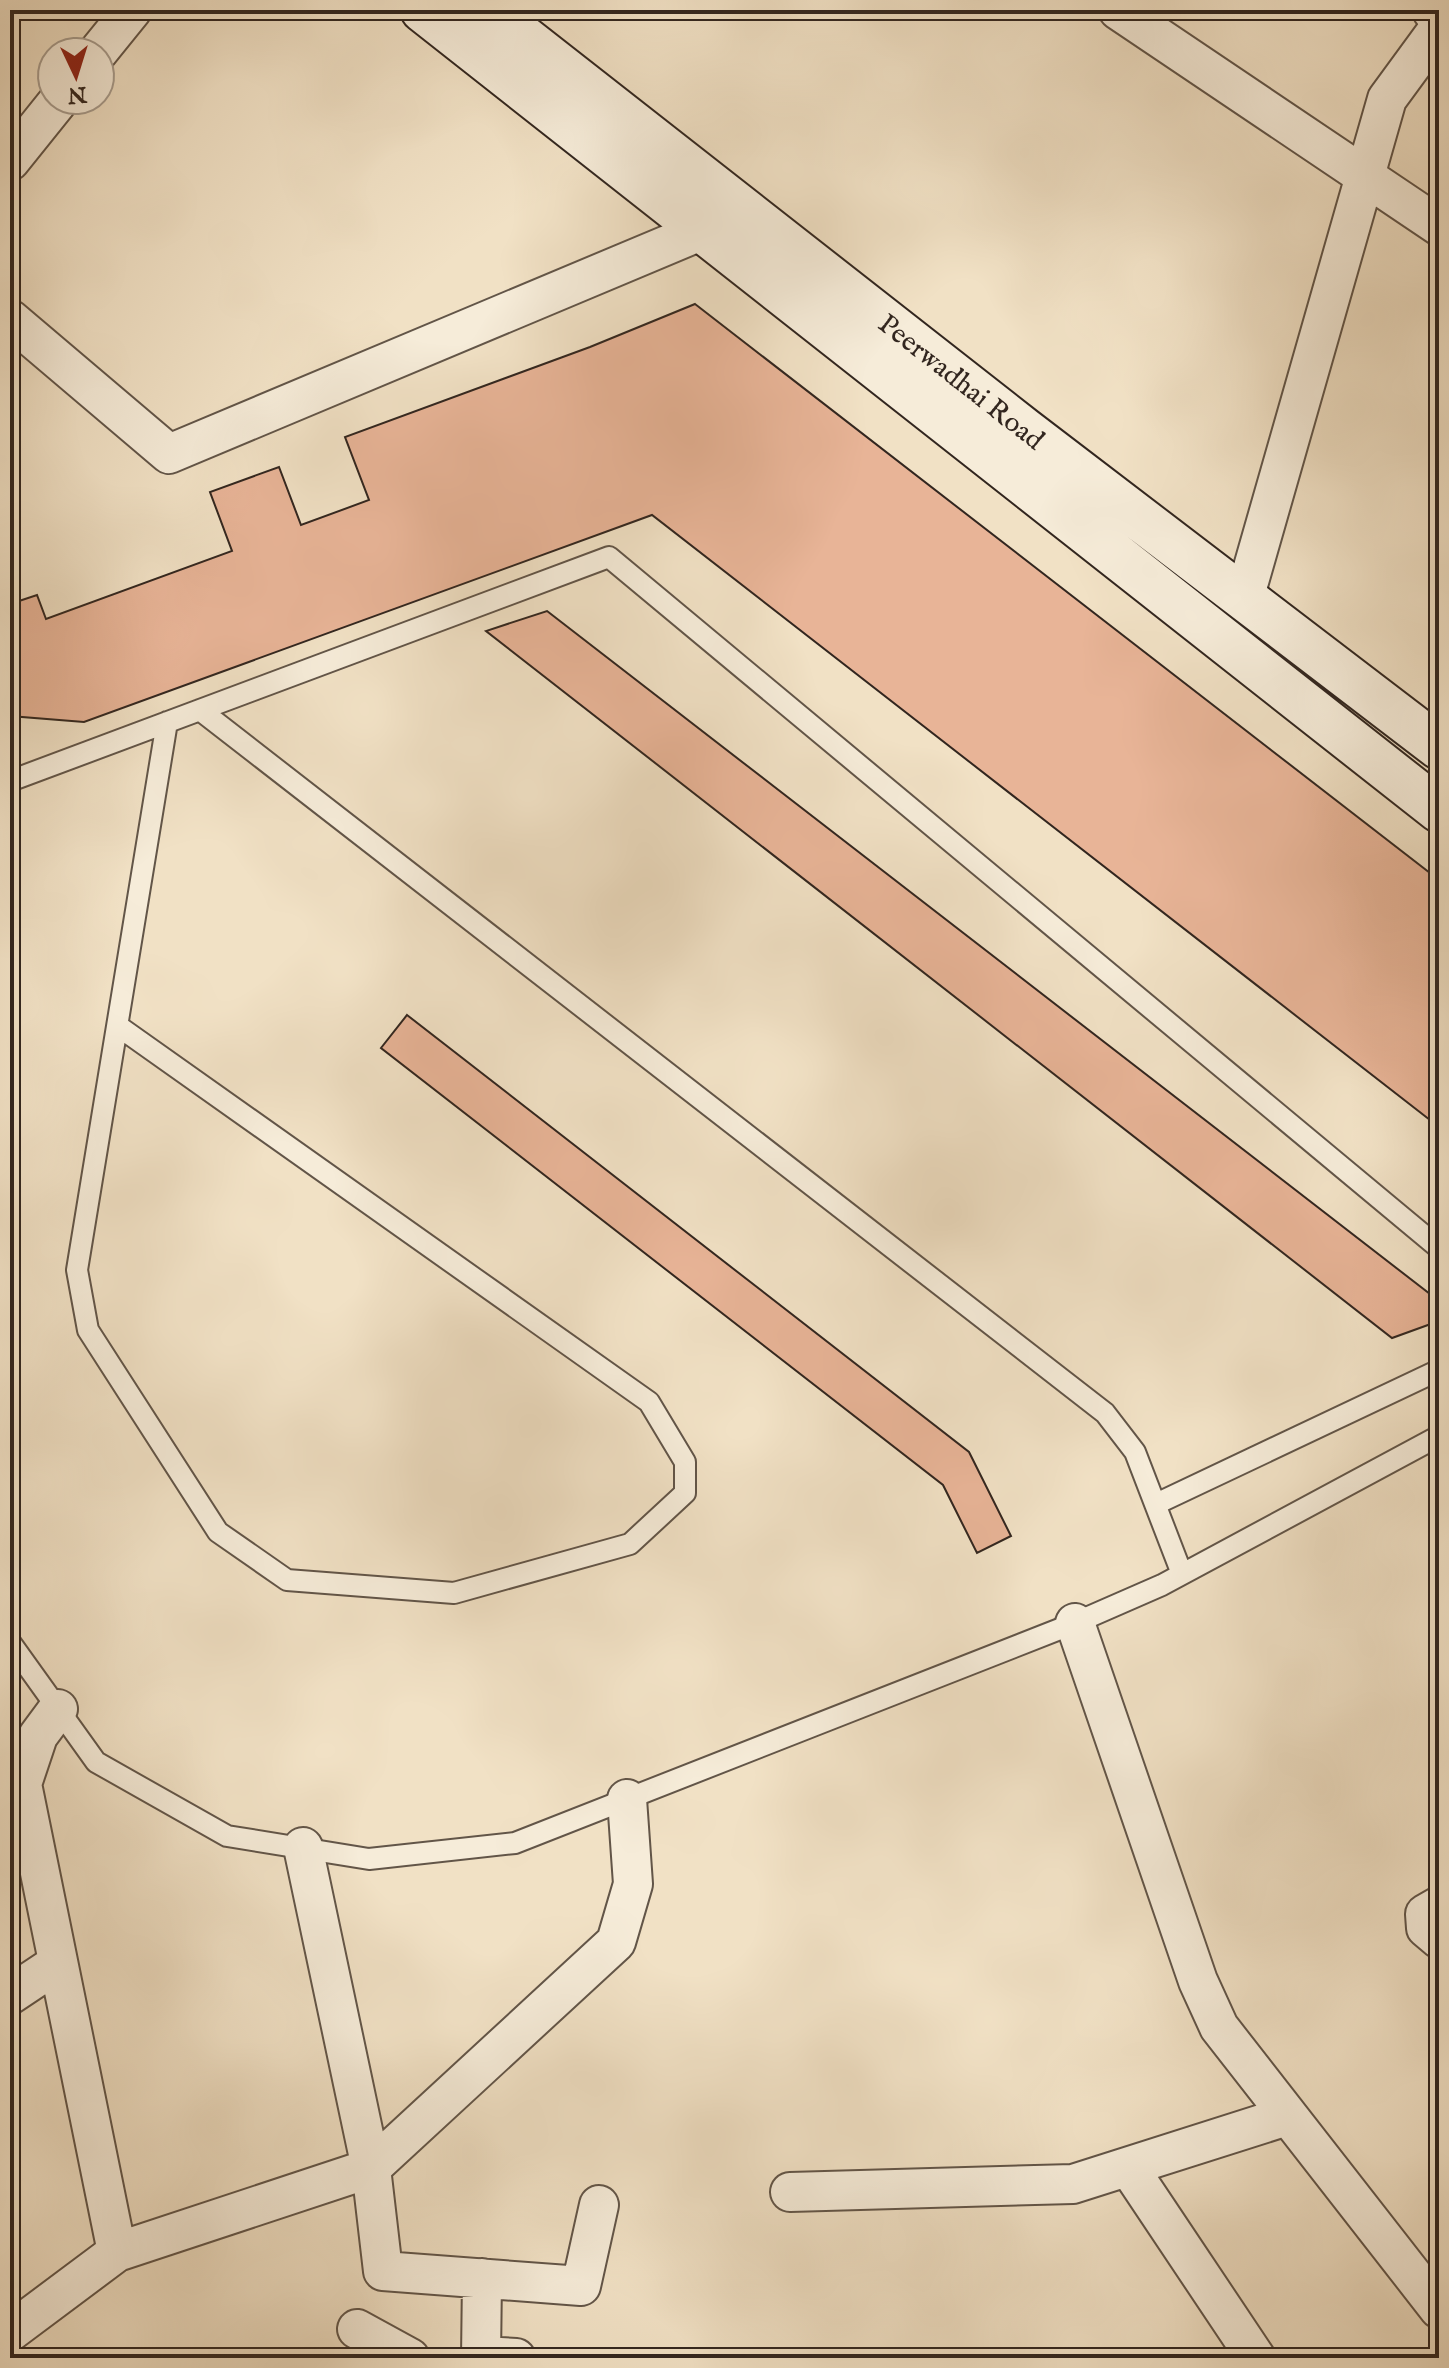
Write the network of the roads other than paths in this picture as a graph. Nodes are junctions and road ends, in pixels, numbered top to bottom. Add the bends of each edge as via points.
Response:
1 (132, 10) edge
2 (423, 10) edge
3 (488, 10) edge
4 (1118, 10) edge
5 (1439, 28) edge
6 (111, 36) edge
7 (46, 116) edge
8 (10, 161) edge
9 (1365, 177) junction
10 (1439, 226) edge
11 (703, 230) junction
12 (10, 319) edge
13 (1244, 599) junction
14 (200, 710) junction
15 (167, 722) junction
16 (1439, 747) edge
17 (10, 781) edge
18 (1439, 810) edge
19 (118, 1026) junction
20 (1439, 1248) edge
21 (1439, 1370) edge
22 (1439, 1436) edge
23 (1156, 1504) junction
24 (1182, 1574) junction
25 (1075, 1623) junction
26 (10, 1642) edge
27 (58, 1709) junction
28 (627, 1799) junction
29 (303, 1847) junction
30 (23, 1860) edge
31 (1439, 1906) edge
32 (1439, 1939) edge
33 (58, 1963) junction
34 (10, 1995) edge
35 (1287, 2116) junction
36 (371, 2168) junction
37 (1129, 2168) junction
38 (790, 2192) dead end
39 (599, 2205) dead end
40 (117, 2252) junction
41 (482, 2278) junction
42 (1439, 2309) edge
43 (357, 2329) dead end
44 (10, 2332) edge
45 (493, 2357) edge
46 (410, 2358) edge
47 (1256, 2358) edge

1 - 6 street
2 - 11 main road
3 - 13 main road, Peerwadhai Road
4 - 9 street
5 - 9 street via 1387,99
7 - 8 street
9 - 10 street
9 - 13 street
11 - 12 street via 169,454
11 - 18 main road
13 - 16 main road, Peerwadhai Road
14 - 15 lane
14 - 20 lane via 609,557
14 - 23 lane via 1105,1413 1135,1452
15 - 17 lane
15 - 19 lane
19 - 19 lane via 77,1270 88,1330 218,1532 287,1580 454,1593 630,1544 685,1493 685,1462 649,1402
21 - 23 lane
22 - 24 lane
23 - 24 lane
24 - 25 lane
25 - 28 lane
25 - 35 street via 1198,1981 1219,2027
26 - 27 lane
27 - 29 lane via 96,1762 109,1770 227,1836
27 - 30 street via 38,1736 22,1784
28 - 29 lane via 515,1843 369,1859
28 - 36 street via 633,1884 616,1942
29 - 36 street
30 - 33 street
31 - 32 street via 1425,1914 1426,1928
33 - 34 street
33 - 40 street
35 - 37 street
35 - 42 street
36 - 40 street
36 - 41 street via 383,2271
37 - 38 street via 1073,2184
37 - 47 street
39 - 41 street via 581,2286
40 - 44 street
41 - 45 street
43 - 46 street

